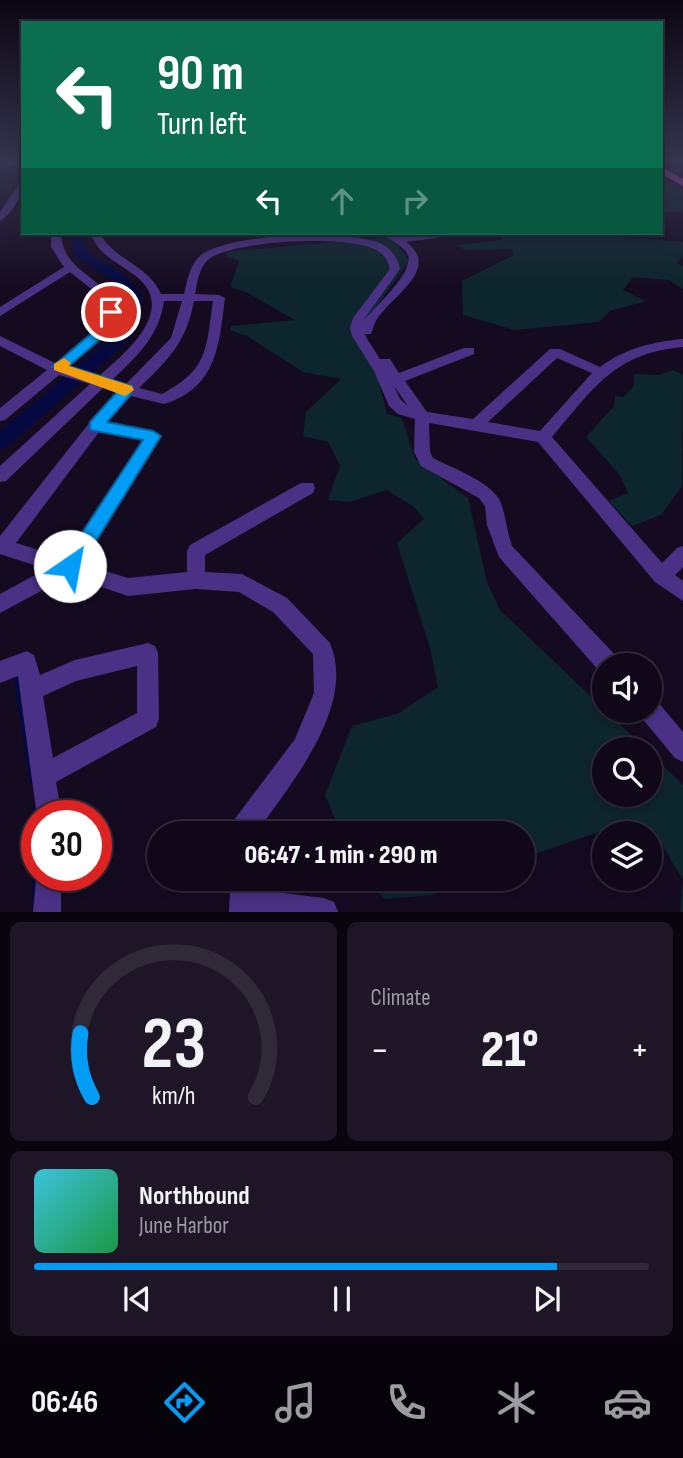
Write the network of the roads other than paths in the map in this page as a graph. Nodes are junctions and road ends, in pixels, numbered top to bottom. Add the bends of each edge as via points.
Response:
1 (13, 202) edge
2 (0, 218) edge
3 (56, 235) edge
4 (96, 235) edge
5 (227, 235) edge
6 (411, 235) edge
7 (392, 236) edge
8 (237, 244) junction
9 (70, 268) junction
10 (191, 296) junction
11 (155, 297) junction
12 (0, 312) edge
13 (0, 340) edge
14 (683, 343) edge
15 (469, 351) dead end
16 (58, 367) junction
17 (601, 372) junction
18 (396, 379) junction
19 (101, 382) junction
20 (127, 390) junction
21 (0, 416) edge
22 (422, 416) junction
23 (477, 424) junction
24 (95, 426) junction
25 (543, 437) junction
26 (0, 476) edge
27 (307, 488) dead end
28 (2, 546) edge
29 (683, 554) edge
30 (70, 566) junction
31 (662, 576) junction
32 (195, 580) junction
33 (683, 592) edge
34 (0, 604) edge
35 (598, 653) edge
36 (0, 672) edge
37 (31, 690) junction
38 (661, 723) edge
39 (683, 750) edge
40 (44, 776) junction
41 (47, 800) edge
42 (249, 821) edge
43 (48, 891) edge
44 (240, 893) edge
45 (47, 912) edge
46 (324, 912) edge

1 - 2 street
3 - 9 street via 56,252
4 - 11 street via 102,248 147,280
5 - 8 street
6 - 7 street
7 - 18 street via 411,250 412,272 366,327
8 - 10 street via 202,258 194,271
8 - 22 street via 348,240 390,253 395,269 356,328 394,402
9 - 12 street
9 - 16 street via 101,288 111,312 99,334
10 - 11 street
10 - 20 street via 177,339
10 - 20 street via 219,298 211,361 196,379 164,399
11 - 19 street via 157,319 152,330
13 - 16 street via 13,351
14 - 17 street via 647,346
15 - 18 street
16 - 19 street
16 - 21 street
17 - 23 street via 555,352
17 - 25 street
18 - 22 street
19 - 20 street
19 - 26 street
20 - 24 street
22 - 23 street
22 - 35 street via 422,452 427,461 485,493 493,504 505,551
23 - 25 street
24 - 28 street
24 - 30 street via 153,436
25 - 31 street
27 - 32 street via 196,551
28 - 30 street
29 - 31 street
30 - 32 street via 128,587
30 - 34 street
31 - 33 street
32 - 42 street via 242,583 281,605 323,650 325,693 303,747
36 - 37 street via 27,662
37 - 40 street
37 - 40 street via 75,671 148,653 148,719
38 - 39 street
40 - 41 street
43 - 45 street
44 - 46 street via 287,911

